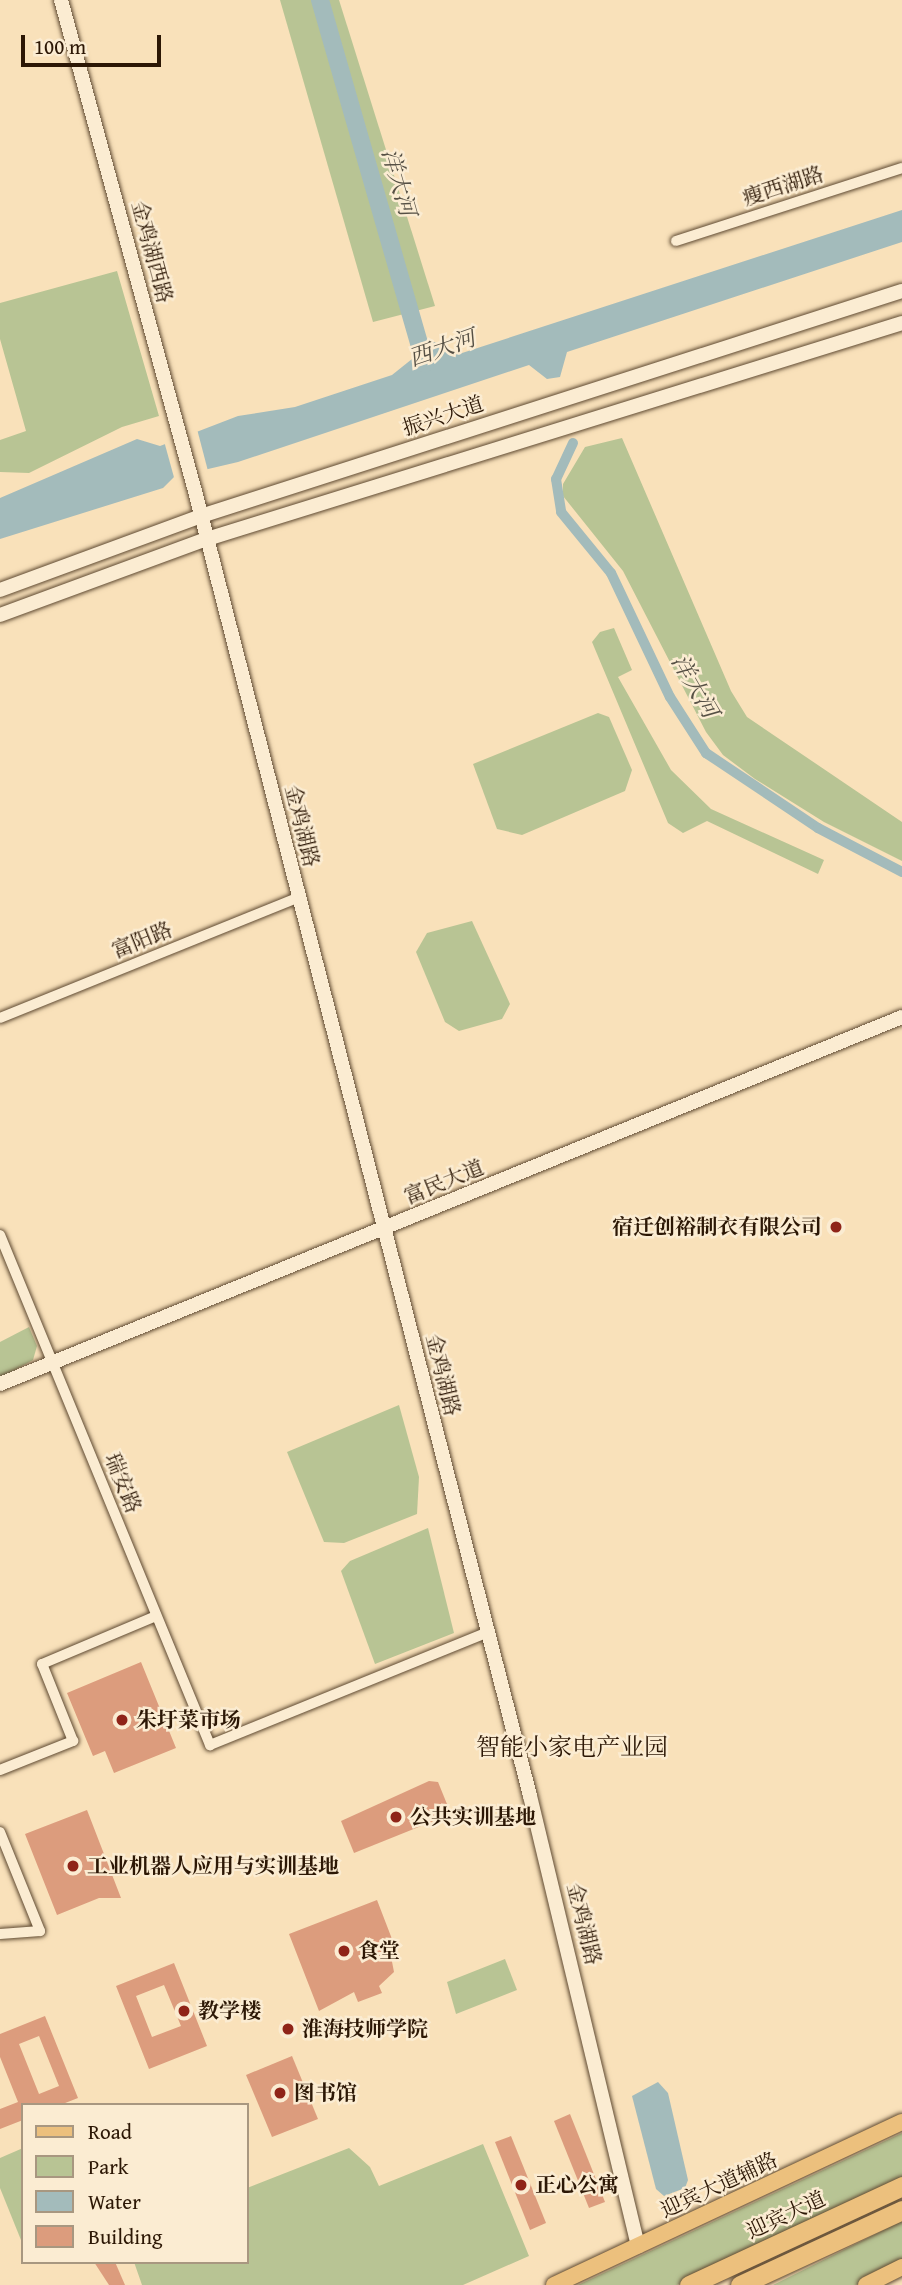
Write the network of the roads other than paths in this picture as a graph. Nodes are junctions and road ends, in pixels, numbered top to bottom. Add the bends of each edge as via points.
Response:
1 (61, 0) edge
2 (902, 168) edge
3 (677, 242) dead end
4 (902, 291) edge
5 (902, 323) edge
6 (201, 516) junction
7 (207, 539) junction
8 (0, 590) edge
9 (0, 615) edge
10 (299, 897) junction
11 (902, 1017) edge
12 (0, 1018) edge
13 (384, 1228) junction
14 (0, 1235) edge
15 (52, 1362) junction
16 (0, 1384) edge
17 (156, 1616) junction
18 (488, 1632) junction
19 (0, 1770) edge
20 (0, 1832) edge
21 (0, 1934) edge
22 (902, 2122) edge
23 (902, 2186) edge
24 (902, 2210) edge
25 (638, 2246) junction
26 (902, 2267) edge
27 (756, 2280) edge
28 (554, 2285) edge
29 (689, 2285) edge
30 (740, 2285) edge
31 (866, 2285) edge

1 - 6 street, 金鸡湖西路
2 - 3 street, 瘦西湖路
4 - 6 street, 振兴大道
5 - 7 street
6 - 7 street, 金鸡湖路
6 - 8 street, 振兴大道
7 - 9 street
7 - 10 street, 金鸡湖路
10 - 12 street, 富阳路
10 - 13 street, 金鸡湖路
11 - 13 street, 富民大道
13 - 15 street, 富民大道
13 - 18 street, 金鸡湖路
14 - 15 street, 瑞安路
15 - 16 street, 富民大道
15 - 17 street, 瑞安路
17 - 18 street, 瑞安路 via 210,1745
17 - 19 street via 42,1664 73,1741
18 - 25 street, 金鸡湖路
20 - 21 street via 40,1931
22 - 25 main road, 迎宾大道辅路
23 - 29 highway, 迎宾大道
24 - 27 highway
25 - 28 main road, 迎宾大道辅路
26 - 31 main road
27 - 30 highway

